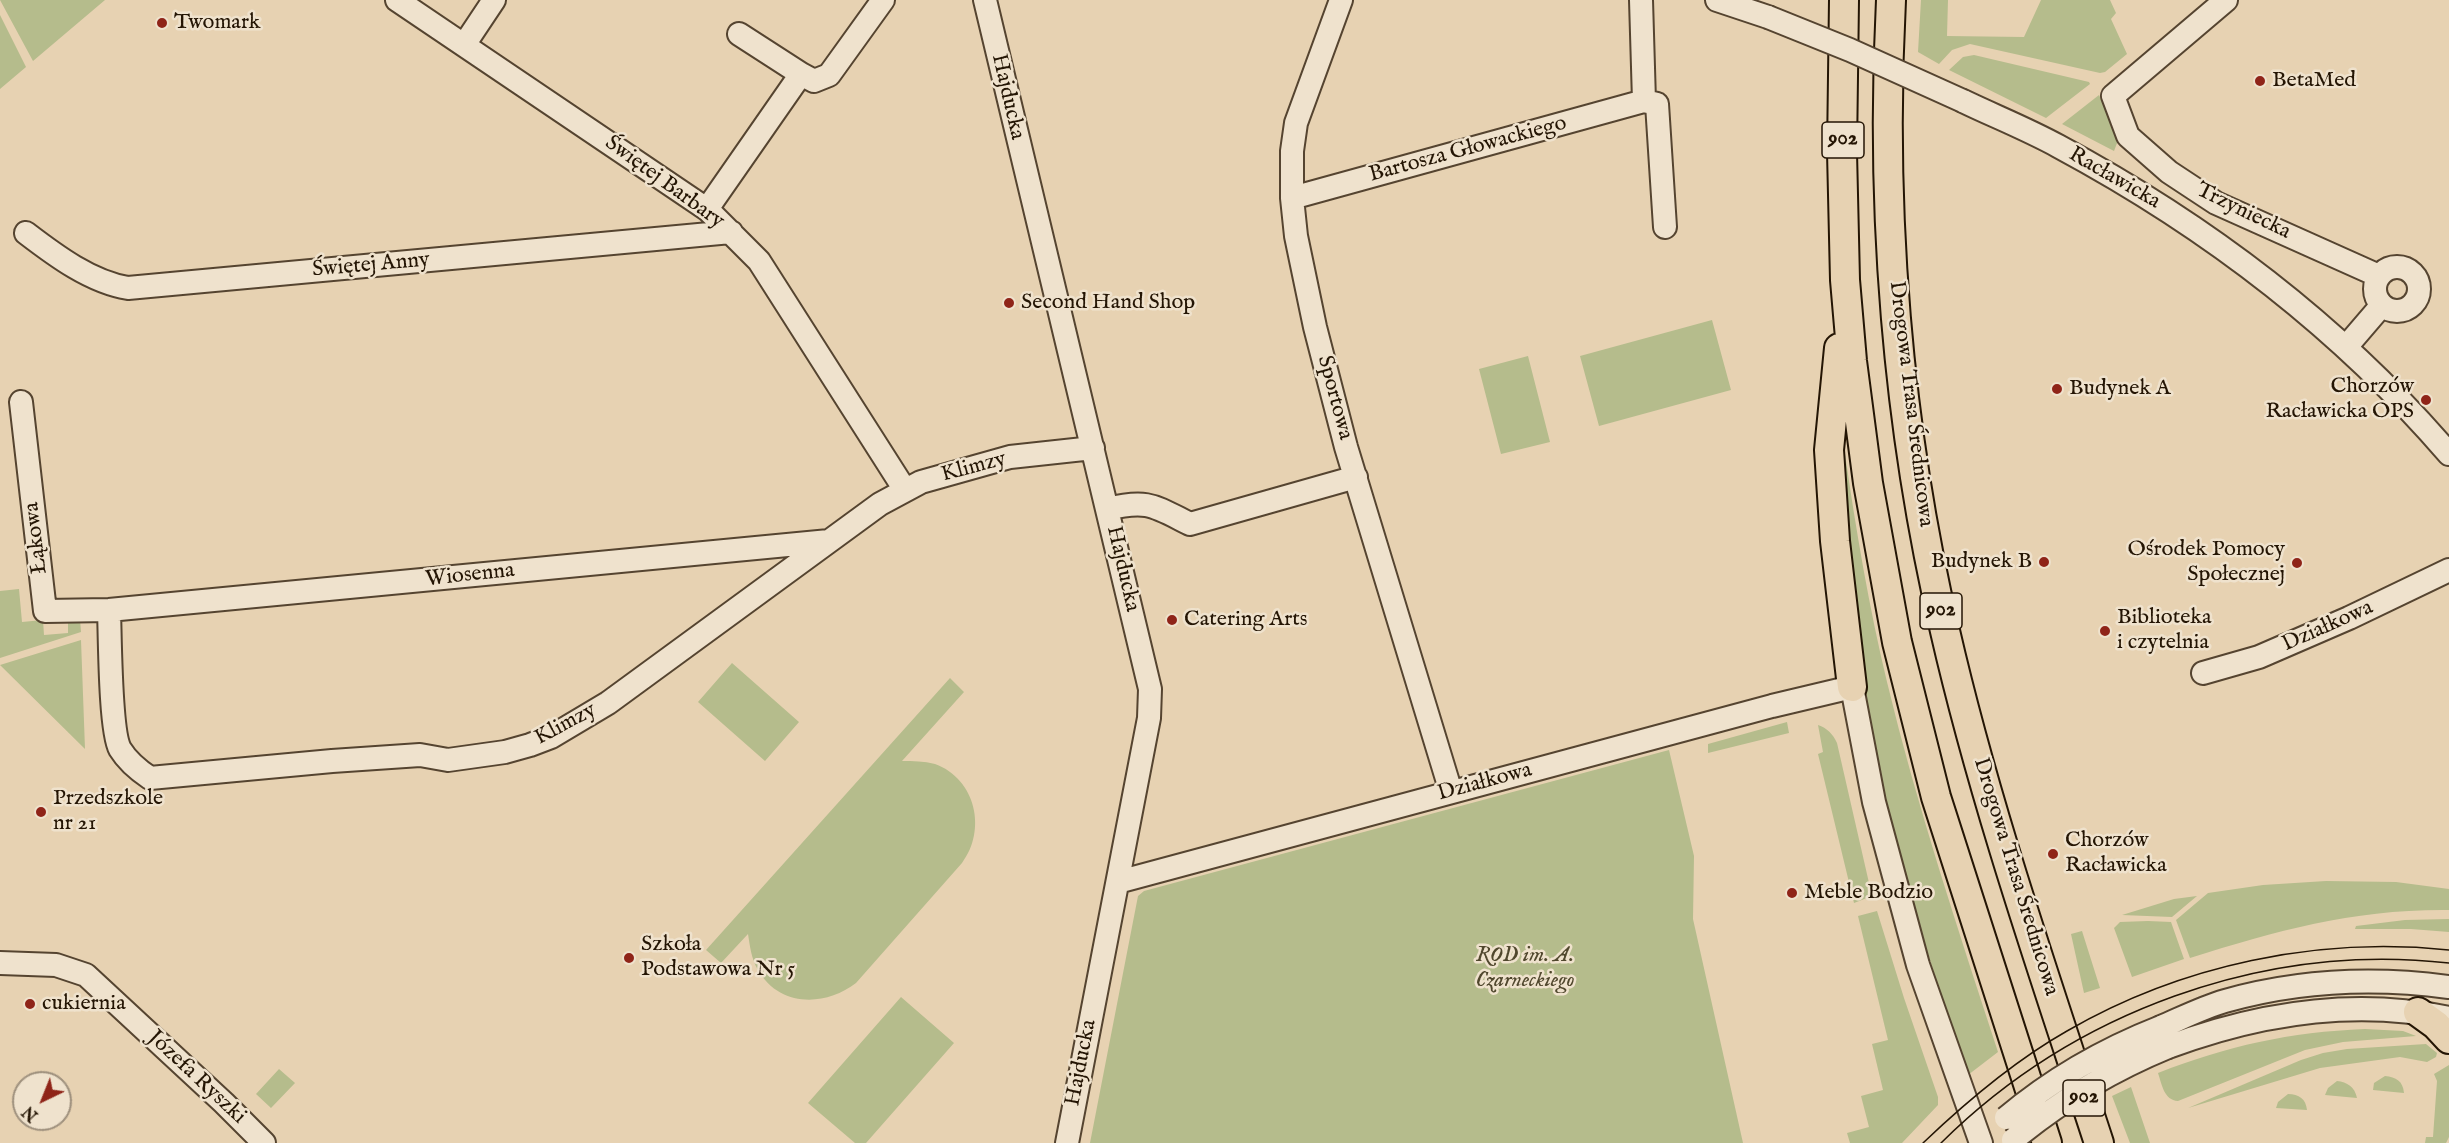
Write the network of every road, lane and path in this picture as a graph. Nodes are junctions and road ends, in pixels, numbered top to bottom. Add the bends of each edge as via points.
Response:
1 (397, 0) edge
2 (495, 0) edge
3 (883, 0) edge
4 (984, 0) edge
5 (1341, 0) edge
6 (1641, 0) edge
7 (1718, 0) edge
8 (1844, 0) edge
9 (1891, 0) edge
10 (2226, 0) edge
11 (739, 34) dead end
12 (464, 45) junction
13 (801, 74) junction
14 (1644, 101) junction
15 (1292, 198) junction
16 (706, 209) junction
17 (1665, 227) dead end
18 (731, 232) junction
19 (26, 233) dead end
20 (2379, 276) junction
21 (1845, 280) junction
22 (2382, 306) junction
23 (2346, 347) junction
24 (21, 402) dead end
25 (1093, 448) junction
26 (2449, 454) edge
27 (1356, 477) junction
28 (905, 490) junction
29 (1107, 509) junction
30 (830, 541) junction
31 (2449, 570) edge
32 (109, 610) junction
33 (2203, 673) dead end
34 (1852, 687) junction
35 (1451, 792) junction
36 (1118, 882) junction
37 (0, 963) edge
38 (2449, 987) edge
39 (2418, 1012) junction
40 (2449, 1018) edge
41 (2165, 1037) junction
42 (2449, 1039) edge
43 (2070, 1053) junction
44 (1977, 1141) edge
45 (2012, 1142) edge
46 (264, 1143) edge
47 (1067, 1143) edge
48 (2047, 1143) edge
49 (2099, 1143) edge
50 (2120, 1143) edge

1 - 12 street, Świętej Barbary
2 - 12 street
3 - 13 street via 829,75 814,81
4 - 25 street, Hajducka
5 - 15 street, Sportowa via 1296,123
6 - 14 street
7 - 23 street, Racławicka, bridge via 1850,50 2056,145 2189,223 2306,310
8 - 21 main road, 902
9 - 43 main road, Drogowa Trasa Średnicowa / 902 via 1889,154 1893,267 1905,401 1924,525 1983,783
10 - 20 street, Trzyniecka via 2113,96 2128,136 2169,172 2216,203
11 - 13 street
12 - 16 street, Świętej Barbary
13 - 16 street
14 - 15 street, Bartosza Głowackiego
14 - 17 street via 1658,104
15 - 27 street, Sportowa via 1315,327
16 - 18 street, Świętej Barbary
18 - 19 street, Świętej Anny via 135,288 96,279
18 - 28 street, Świętej Barbary via 759,261
20 - 22 street via 2375,293
20 - 22 street via 2388,268 2402,267 2414,275 2419,289 2415,303 2403,311
21 - 34 main road via 1829,450 1834,541
21 - 48 main road, 902 via 1868,483 1897,642 1936,797
22 - 23 street
23 - 26 street, Racławicka
24 - 32 street, Łąkowa via 45,611
25 - 28 street, Klimzy via 1011,457
25 - 29 street, Hajducka
27 - 29 street via 1190,524 1151,504
27 - 35 street, Sportowa
28 - 30 street, Klimzy
29 - 36 street, Hajducka via 1150,689 1149,718
30 - 32 street, Wiosenna
30 - 32 street, Klimzy via 608,703 551,737 505,752 448,760 420,755 150,778 135,768 119,748
31 - 33 street, Działkowa via 2259,657
34 - 35 street, Działkowa
34 - 44 street via 1888,859 1918,965
35 - 36 street, Działkowa
36 - 47 street, Hajducka
37 - 46 street, Józefa Ryszki via 56,965 86,975
38 - 41 street via 2359,980 2277,989 2224,1001
39 - 40 street
39 - 41 street via 2356,1008 2300,1012
39 - 42 main road
41 - 44 street, bridge via 2118,1046 2075,1069
41 - 45 street, bridge via 2042,1117
43 - 49 main road, Drogowa Trasa Średnicowa / 902
43 - 50 main road

